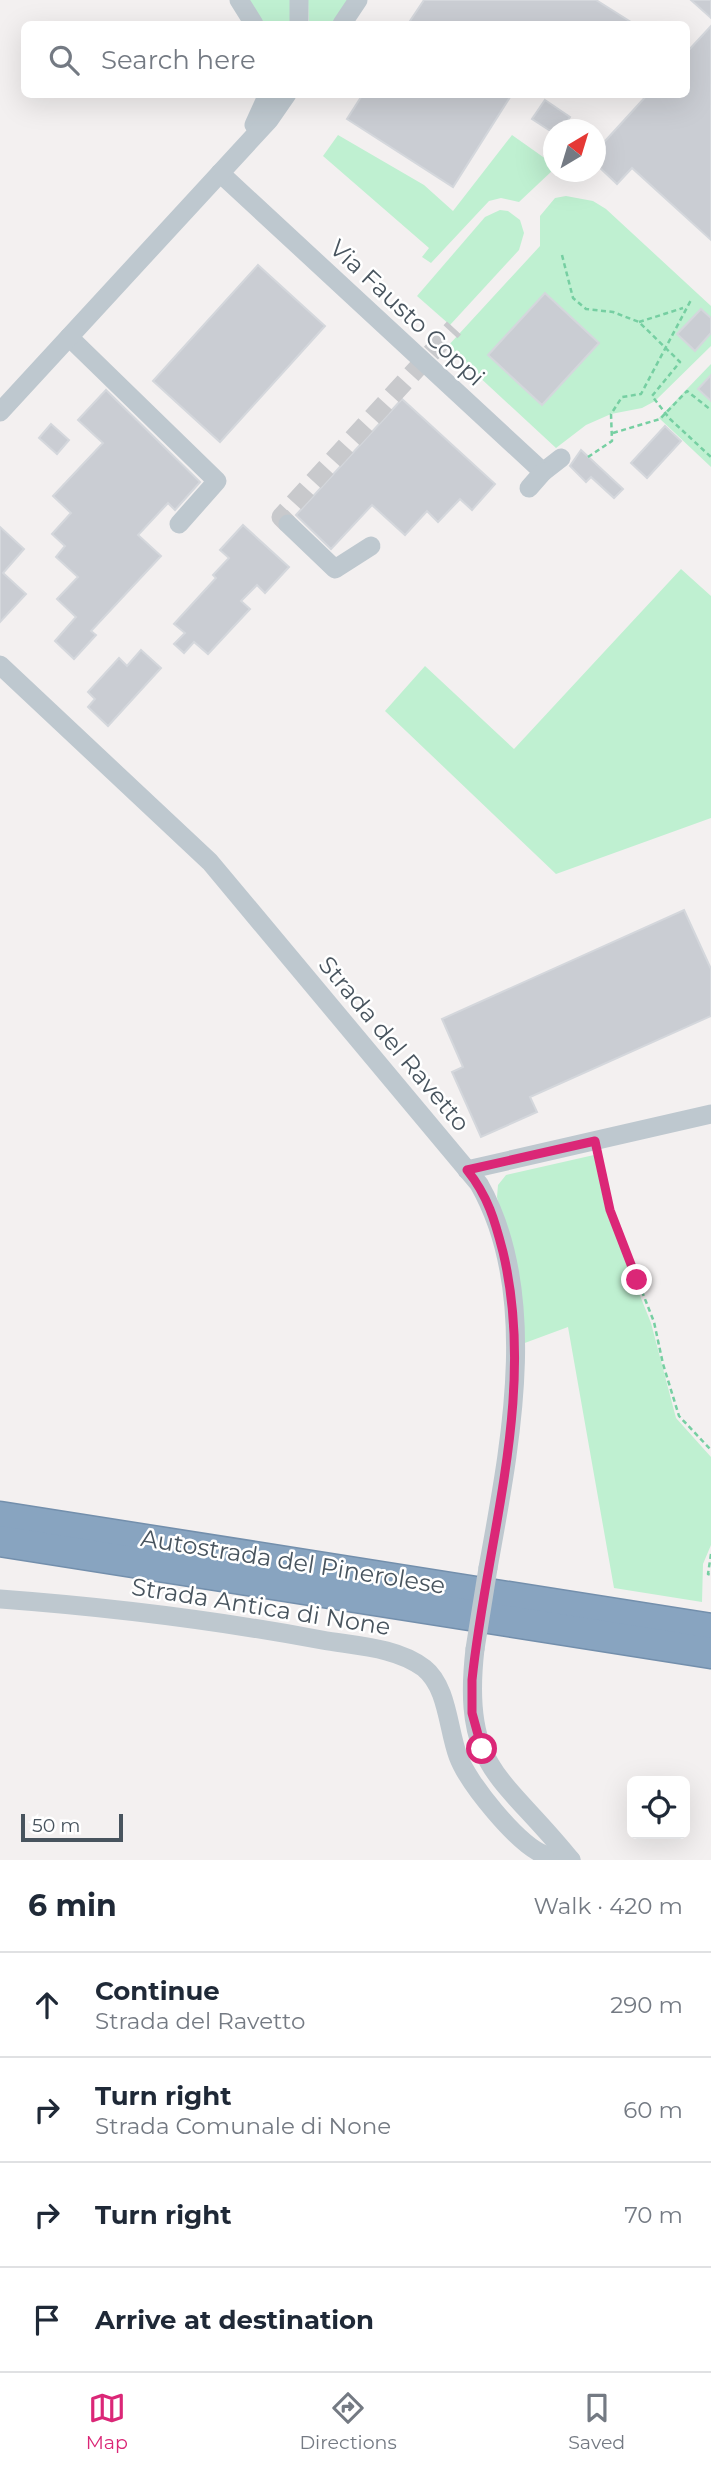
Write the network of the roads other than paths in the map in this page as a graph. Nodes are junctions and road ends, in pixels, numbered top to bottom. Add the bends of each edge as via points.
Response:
1 (239, 0) edge
2 (299, 0) edge
3 (251, 21) edge
4 (299, 21) edge
5 (266, 98) edge
6 (284, 98) edge
7 (296, 98) edge
8 (269, 120) junction
9 (243, 149) junction
10 (220, 173) junction
11 (69, 337) junction
12 (0, 412) edge
13 (561, 458) dead end
14 (543, 472) junction
15 (529, 488) dead end
16 (179, 524) dead end
17 (288, 524) dead end
18 (371, 546) dead end
19 (0, 665) edge
20 (711, 1114) edge
21 (467, 1170) junction
22 (0, 1517) edge
23 (0, 1541) edge
24 (0, 1546) edge
25 (47, 1548) junction
26 (0, 1599) edge
27 (711, 1629) edge
28 (711, 1653) edge
29 (571, 1860) edge

1 - 3 street
2 - 4 street
5 - 9 street
6 - 8 street
7 - 8 street
8 - 9 street
9 - 10 street
10 - 11 street
10 - 14 street, Via Fausto Coppi
11 - 12 street
11 - 16 street via 217,481
13 - 14 street
14 - 15 street
17 - 18 street via 335,569
19 - 21 street, Strada del Ravetto via 211,862
20 - 21 street
21 - 29 street, Strada del Ravetto, bridge via 494,1214 509,1277 515,1330 510,1444 475,1649 472,1713 495,1774
22 - 27 highway, Autostrada del Pinerolese
23 - 25 highway, Autostrada del Pinerolese
24 - 25 highway
25 - 28 highway, Autostrada del Pinerolese
26 - 29 street, Strada Antica di None via 236,1624 402,1654 426,1670 442,1697 458,1758 479,1793 543,1854

